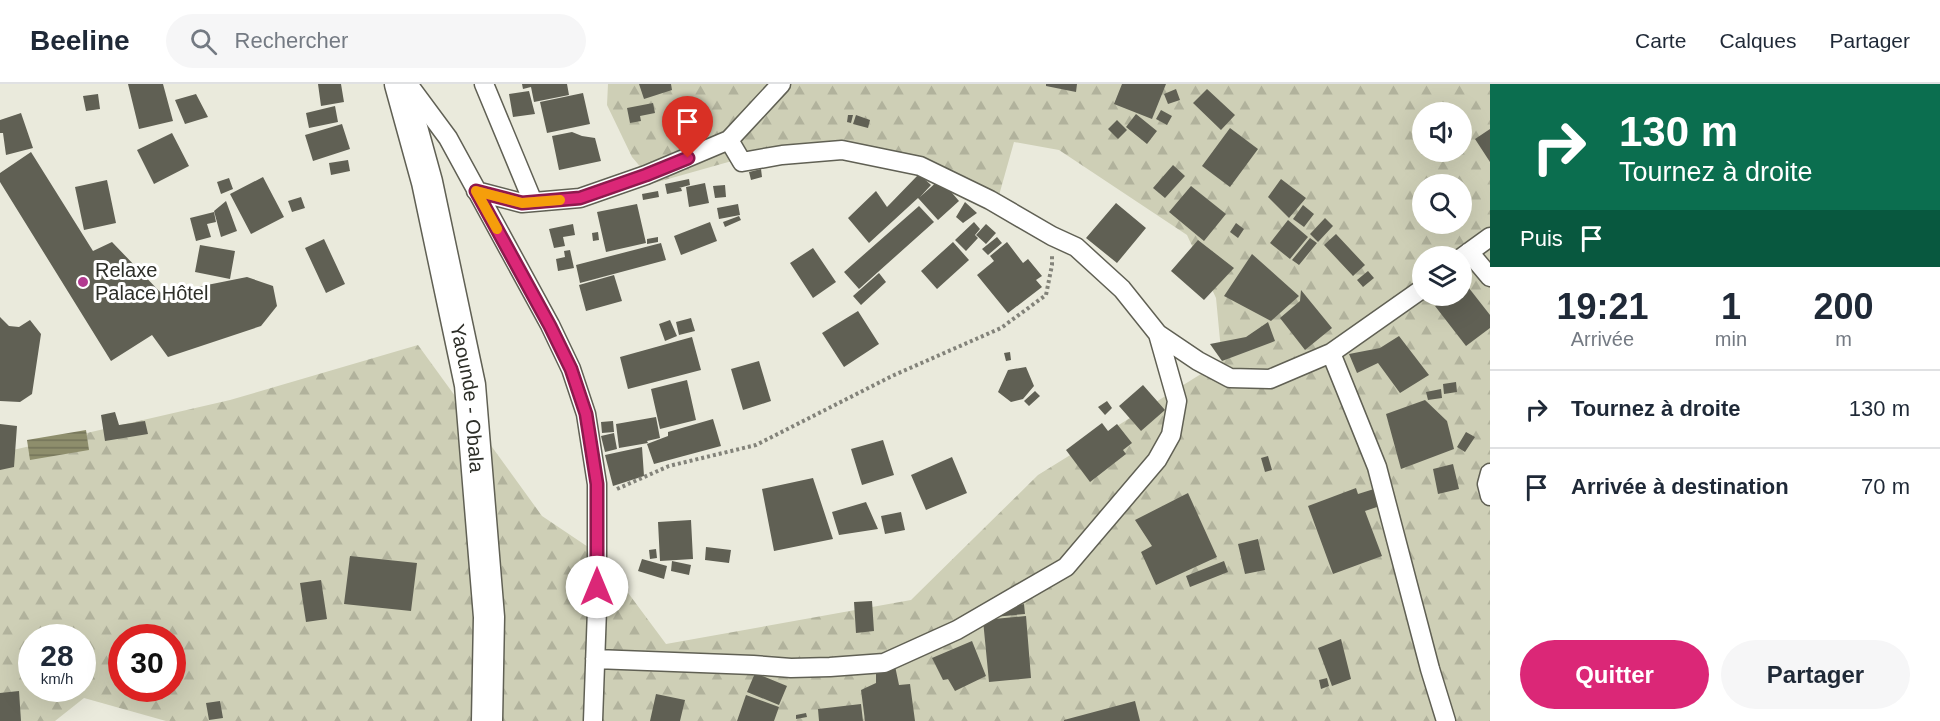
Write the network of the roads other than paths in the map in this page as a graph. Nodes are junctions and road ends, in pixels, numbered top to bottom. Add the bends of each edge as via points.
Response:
1 (400, 84) edge
2 (408, 84) edge
3 (484, 84) edge
4 (781, 84) edge
5 (729, 141) junction
6 (476, 191) junction
7 (533, 202) junction
8 (1490, 237) edge
9 (1472, 250) edge
10 (1472, 261) edge
11 (1490, 277) edge
12 (1412, 297) edge
13 (1158, 334) junction
14 (1331, 353) junction
15 (1490, 473) edge
16 (1490, 495) edge
17 (595, 659) junction
18 (487, 721) edge
19 (593, 721) edge
20 (1446, 721) edge

1 - 18 highway, Yaounde - Obala via 427,182 470,386 489,617
2 - 6 street via 448,138
3 - 7 street
4 - 5 street
5 - 7 street via 580,198
5 - 13 street via 742,162 842,150 920,166 1076,247 1122,289
6 - 7 street via 522,203
6 - 17 street via 550,326 571,369 586,414 597,484
8 - 9 street
10 - 11 street
12 - 14 street
13 - 14 street via 1230,378 1270,379
13 - 17 street via 1177,401 1171,435 1157,460 1109,518 1066,567 1046,579 957,630 884,663 791,668
14 - 20 street via 1377,467
15 - 16 street
17 - 19 street

